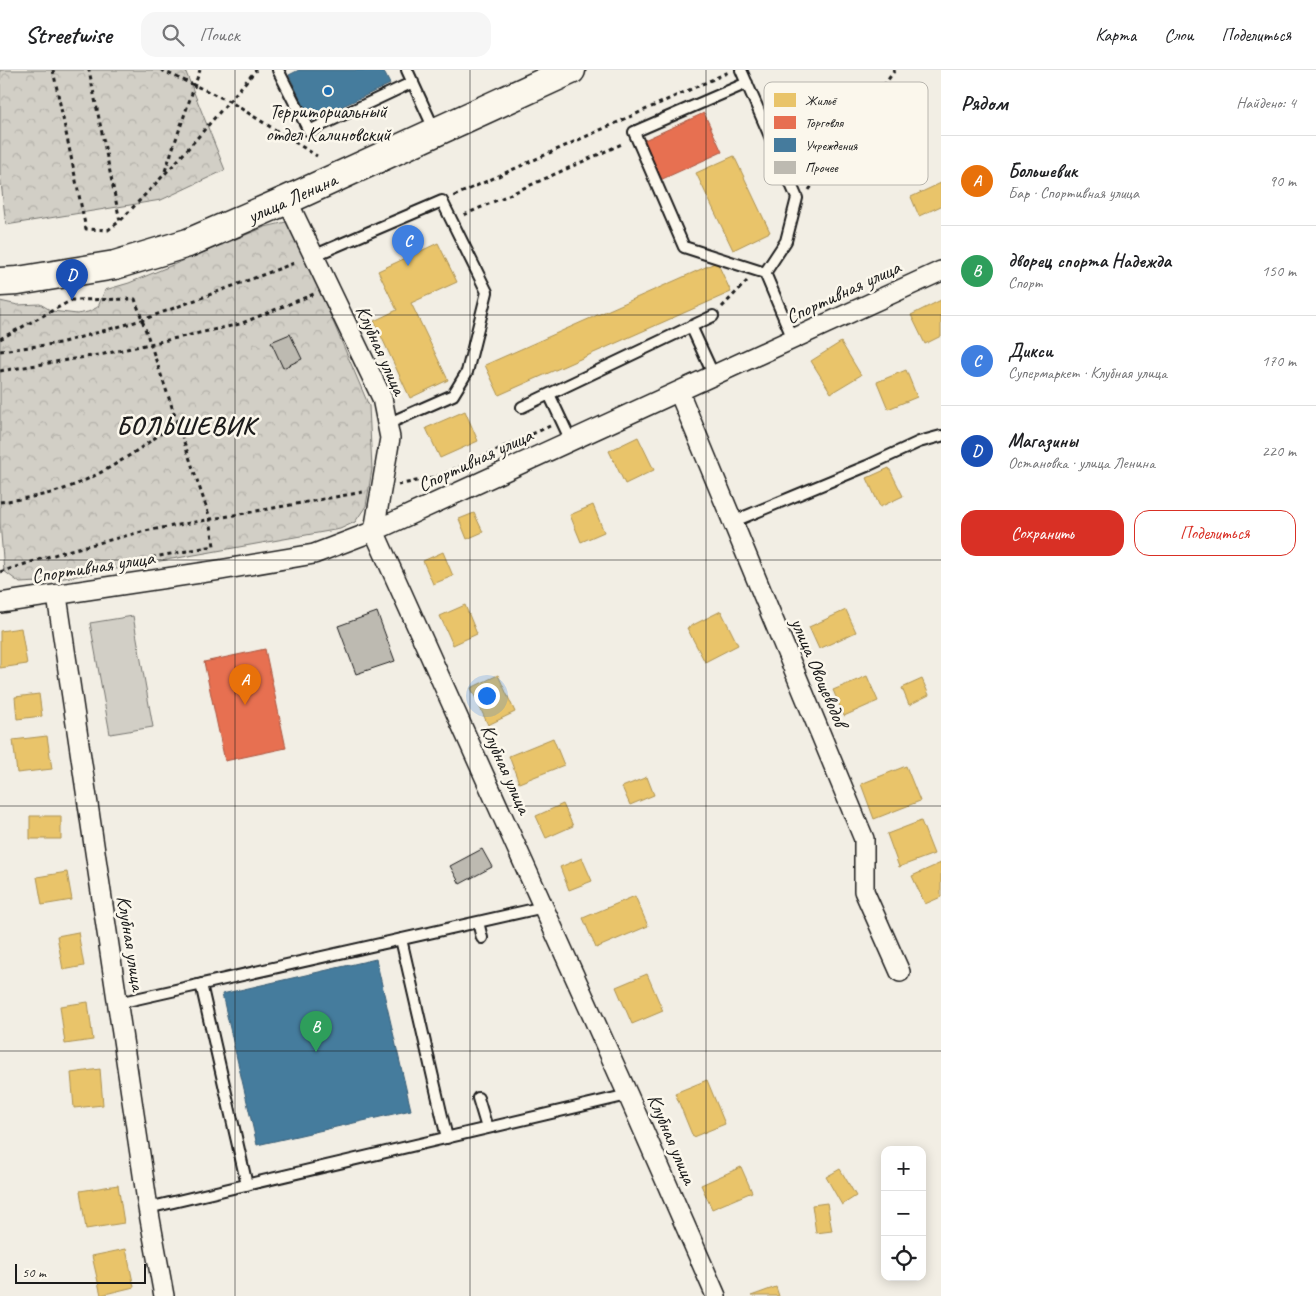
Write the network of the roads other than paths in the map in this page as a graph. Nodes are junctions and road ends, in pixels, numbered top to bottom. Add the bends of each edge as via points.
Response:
1 (278, 70) edge
2 (407, 70) edge
3 (571, 70) edge
4 (741, 70) edge
5 (412, 82) junction
6 (747, 83) junction
7 (764, 122) edge
8 (436, 132) junction
9 (791, 185) edge
10 (287, 200) junction
11 (313, 256) junction
12 (941, 271) edge
13 (765, 273) junction
14 (0, 282) edge
15 (713, 316) dead end
16 (691, 326) junction
17 (793, 339) junction
18 (714, 376) junction
19 (679, 392) junction
20 (549, 394) junction
21 (522, 407) dead end
22 (387, 424) junction
23 (941, 436) edge
24 (571, 441) junction
25 (732, 522) junction
26 (374, 531) junction
27 (57, 596) junction
28 (0, 603) edge
29 (544, 907) junction
30 (478, 922) junction
31 (482, 938) dead end
32 (401, 939) junction
33 (900, 972) dead end
34 (201, 984) junction
35 (118, 1003) junction
36 (628, 1095) junction
37 (478, 1098) dead end
38 (487, 1128) junction
39 (447, 1138) junction
40 (247, 1185) junction
41 (148, 1208) junction
42 (164, 1296) edge
43 (716, 1296) edge

1 - 5 lane via 310,131
2 - 5 lane
3 - 8 main road, улица Ленина
4 - 6 lane
5 - 8 lane
6 - 7 lane
6 - 13 lane via 634,132 684,247
8 - 10 main road, улица Ленина
9 - 13 lane via 797,198 786,241
10 - 11 street, Клубная улица
10 - 14 main road, улица Ленина via 188,243 115,265
11 - 22 street, Клубная улица via 382,398
11 - 22 lane via 442,201 486,292 467,372 453,395
12 - 17 street, Спортивная улица
13 - 17 lane
15 - 16 lane
16 - 18 lane
16 - 20 lane
17 - 18 street, Спортивная улица
18 - 19 street, Спортивная улица
19 - 24 street, Спортивная улица
19 - 25 street, улица Овощеводов
20 - 21 lane
20 - 24 lane
22 - 26 street, Клубная улица via 390,438
23 - 25 lane via 918,442
24 - 26 street, Спортивная улица
25 - 33 street, улица Овощеводов via 864,838 864,892
26 - 27 street, Спортивная улица via 314,554
26 - 29 street, Клубная улица
27 - 28 street, Спортивная улица
27 - 35 street, Клубная улица
29 - 30 lane
29 - 36 street, Клубная улица
30 - 31 lane
30 - 32 lane
32 - 34 lane
32 - 39 lane
34 - 35 lane
34 - 40 lane
35 - 41 street, Клубная улица
36 - 38 lane
36 - 43 street, Клубная улица
37 - 38 lane
38 - 39 lane
39 - 40 lane
40 - 41 lane
41 - 42 street, Клубная улица

